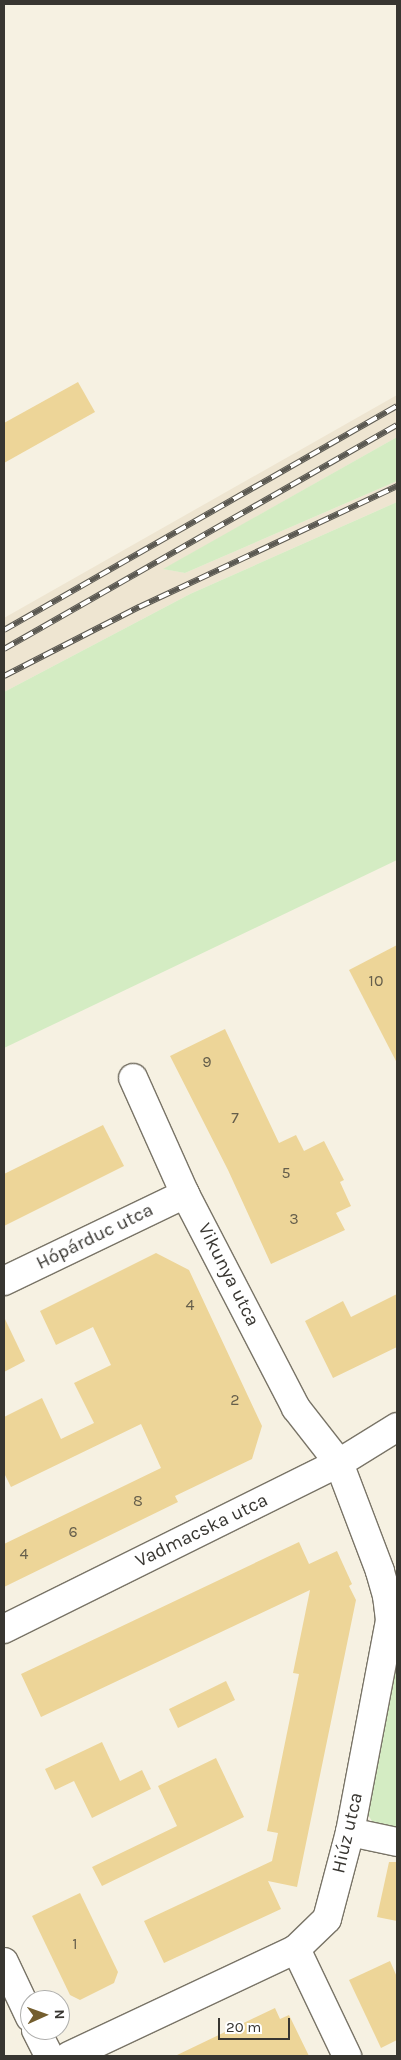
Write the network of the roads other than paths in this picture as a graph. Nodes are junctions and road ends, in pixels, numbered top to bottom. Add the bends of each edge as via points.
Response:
1 (133, 1078) dead end
2 (185, 1194) junction
3 (4, 1281) edge
4 (397, 1427) edge
5 (339, 1463) junction
6 (4, 1629) edge
7 (350, 1832) junction
8 (397, 1842) edge
9 (296, 1949) junction
10 (4, 1962) edge
11 (20, 1996) edge
12 (41, 2040) edge
13 (49, 2056) edge
14 (69, 2056) edge
15 (347, 2056) edge

1 - 2 street, Vikunya utca
2 - 3 street, Hópárduc utca
2 - 5 street, Vikunya utca via 296,1408
4 - 5 street, Vadmacska utca
5 - 6 street, Vadmacska utca
5 - 7 street, Hiúz utca via 380,1571 390,1620
7 - 8 street
7 - 9 street, Hiúz utca via 328,1918
9 - 14 street, Hiúz utca
9 - 15 street
10 - 11 street
12 - 13 street

